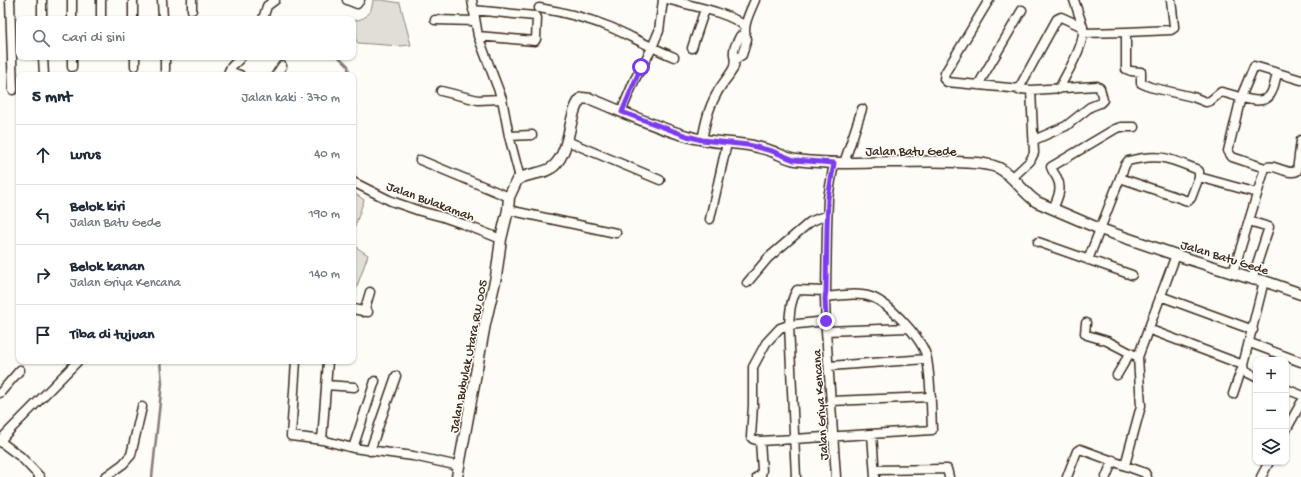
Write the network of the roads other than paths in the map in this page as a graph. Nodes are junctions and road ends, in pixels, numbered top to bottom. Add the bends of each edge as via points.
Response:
1 (10, 0) edge
2 (42, 0) edge
3 (72, 0) edge
4 (101, 0) edge
5 (133, 0) edge
6 (162, 0) edge
7 (192, 0) edge
8 (275, 0) edge
9 (347, 0) edge
10 (360, 0) edge
11 (472, 0) edge
12 (663, 0) edge
13 (670, 0) edge
14 (755, 0) edge
15 (989, 0) edge
16 (1074, 0) edge
17 (1171, 0) edge
18 (539, 8) dead end
19 (705, 9) junction
20 (192, 10) dead end
21 (473, 10) junction
22 (1022, 10) dead end
23 (42, 16) edge
24 (72, 16) edge
25 (101, 16) edge
26 (133, 16) edge
27 (163, 16) edge
28 (265, 16) edge
29 (435, 20) dead end
30 (475, 21) junction
31 (1083, 30) junction
32 (745, 31) junction
33 (1126, 32) junction
34 (478, 36) junction
35 (652, 48) junction
36 (692, 48) dead end
37 (674, 57) dead end
38 (44, 60) edge
39 (72, 60) edge
40 (135, 60) edge
41 (165, 60) edge
42 (239, 60) edge
43 (135, 66) dead end
44 (282, 66) dead end
45 (72, 67) dead end
46 (165, 70) dead end
47 (44, 72) edge
48 (228, 72) edge
49 (278, 72) edge
50 (1277, 74) junction
51 (1301, 80) edge
52 (978, 85) junction
53 (1059, 89) junction
54 (13, 90) dead end
55 (1018, 90) junction
56 (1031, 90) junction
57 (441, 91) dead end
58 (1242, 97) junction
59 (502, 99) junction
60 (862, 109) dead end
61 (622, 112) junction
62 (1134, 127) dead end
63 (532, 135) dead end
64 (510, 136) junction
65 (702, 140) junction
66 (1034, 140) junction
67 (1301, 140) edge
68 (567, 141) junction
69 (727, 143) junction
70 (420, 160) dead end
71 (839, 163) junction
72 (1265, 168) junction
73 (1199, 177) junction
74 (520, 178) junction
75 (1012, 178) junction
76 (1120, 178) junction
77 (660, 180) dead end
78 (356, 184) edge
79 (1257, 193) junction
80 (509, 197) junction
81 (1053, 209) junction
82 (508, 210) junction
83 (827, 216) junction
84 (710, 219) dead end
85 (1248, 221) junction
86 (1100, 229) junction
87 (616, 233) dead end
88 (500, 239) junction
89 (1038, 242) dead end
90 (1176, 255) junction
91 (1088, 260) junction
92 (1233, 273) junction
93 (1132, 275) dead end
94 (1252, 279) junction
95 (1264, 282) junction
96 (747, 283) dead end
97 (370, 292) dead end
98 (826, 294) junction
99 (1301, 294) edge
100 (1160, 296) junction
101 (356, 310) edge
102 (826, 321) junction
103 (1086, 323) dead end
104 (790, 325) junction
105 (908, 328) junction
106 (1148, 329) junction
107 (1253, 330) junction
108 (826, 331) junction
109 (1250, 343) junction
110 (1134, 355) junction
111 (927, 359) junction
112 (1301, 362) edge
113 (75, 364) edge
114 (296, 364) edge
115 (328, 364) edge
116 (829, 366) junction
117 (1243, 367) junction
118 (20, 370) dead end
119 (1117, 375) dead end
120 (396, 376) dead end
121 (1253, 376) edge
122 (375, 381) dead end
123 (326, 385) junction
124 (354, 387) dead end
125 (1289, 390) edge
126 (0, 393) edge
127 (1233, 394) dead end
128 (1301, 395) edge
129 (931, 397) junction
130 (831, 400) junction
131 (1301, 403) edge
132 (142, 407) dead end
133 (1287, 429) edge
134 (872, 434) junction
135 (833, 437) junction
136 (794, 439) junction
137 (322, 440) junction
138 (760, 441) junction
139 (0, 442) edge
140 (353, 448) junction
141 (370, 451) junction
142 (1113, 460) junction
143 (1125, 465) junction
144 (1267, 465) edge
145 (459, 466) junction
146 (875, 473) edge
147 (40, 477) edge
148 (105, 477) edge
149 (457, 477) edge
150 (757, 477) edge
151 (796, 477) edge
152 (836, 477) edge
153 (949, 477) edge
154 (1067, 477) edge
155 (1106, 477) edge
156 (1147, 477) edge
157 (1261, 477) edge

1 - 54 street
2 - 23 street
3 - 24 street
4 - 25 street
5 - 26 street
6 - 27 street
7 - 20 street
8 - 28 street via 267,6
9 - 10 street via 357,4
11 - 21 street
12 - 35 street via 658,31
13 - 19 street
14 - 32 street
15 - 52 street via 944,78 947,82
16 - 31 street
17 - 33 street via 1174,28
18 - 35 street via 591,20
19 - 32 street via 734,20
19 - 36 street
21 - 30 street
21 - 34 street via 537,18 535,41
22 - 52 street
29 - 30 street
30 - 34 street
31 - 33 street
31 - 53 street via 1078,50
31 - 55 street via 1064,17 1056,20
32 - 65 street via 747,39 742,55 736,59 719,88 711,105
33 - 58 street via 1126,69 1141,72 1140,79 1143,85 1206,102 1221,92
34 - 59 street
35 - 37 street
35 - 61 street via 635,79
38 - 47 street
39 - 45 street
40 - 43 street
41 - 46 street
42 - 48 street via 230,67
44 - 49 street
50 - 51 street
50 - 58 street via 1271,95 1268,97 1258,102
50 - 58 street via 1254,66
52 - 55 street
53 - 56 street
53 - 66 street via 1098,86 1103,100 1066,126
55 - 56 street
56 - 66 street
57 - 59 street via 478,100
58 - 72 street via 1228,151 1232,157
59 - 64 street
60 - 71 street, Jalan Griya Kencana
61 - 65 street, Jalan Batu Gede
61 - 68 street, Jalan Batu Gede via 591,99 582,98 576,105
62 - 81 street via 1115,129 1051,167 1060,186
63 - 64 street
64 - 74 street
65 - 69 street, Jalan Batu Gede
66 - 75 street via 1033,157
67 - 72 street via 1296,172 1291,173 1269,166
68 - 74 street, Jalan Batu Gede via 558,161 549,169
68 - 77 street
69 - 71 street, Jalan Batu Gede via 748,145 794,160
69 - 84 street
70 - 80 street
71 - 75 street, Jalan Batu Gede via 911,160 980,163 999,168
71 - 83 street, Jalan Griya Kencana
72 - 79 street
73 - 76 street via 1188,201
73 - 76 street via 1199,171 1196,169 1166,157 1156,156 1128,161
73 - 79 street
74 - 80 street
75 - 81 street, Jalan Batu Gede via 1034,200
76 - 86 street
78 - 88 street, Jalan Bulakamah via 391,201
79 - 85 street
80 - 82 street, Jalan Bubulak Utara RW 005
81 - 86 street, Jalan Batu Gede
82 - 87 street
82 - 88 street, Jalan Bubulak Utara RW 005
83 - 96 street via 810,222 768,258
83 - 98 street, Jalan Griya Kencana
85 - 92 street
85 - 94 street via 1269,227
86 - 90 street, Jalan Batu Gede
86 - 91 street
88 - 145 street, Jalan Bubulak Utara RW 005 via 496,277
89 - 91 street
90 - 92 street, Jalan Batu Gede
90 - 100 street
91 - 93 street
92 - 94 street, Jalan Batu Gede
94 - 95 street, Jalan Batu Gede
95 - 99 street, Jalan Batu Gede
95 - 107 street
97 - 101 street via 366,312
98 - 102 street, Jalan Griya Kencana
98 - 104 street via 797,290 790,308
98 - 105 street via 870,296 890,309
100 - 106 street
100 - 107 street
102 - 104 street
102 - 108 street, Jalan Griya Kencana
103 - 110 street via 1086,334 1107,341
104 - 136 street
104 - 138 street via 780,328 773,334 753,367 751,437
105 - 108 street
105 - 111 street
106 - 110 street
106 - 117 street
107 - 109 street
108 - 116 street, Jalan Griya Kencana
109 - 112 street
109 - 117 street
110 - 119 street
110 - 143 street via 1141,406
111 - 116 street
111 - 129 street
113 - 139 street
114 - 137 street via 291,436
115 - 123 street
116 - 130 street, Jalan Griya Kencana
117 - 121 street via 1246,373
117 - 127 street
118 - 126 street
120 - 141 street
122 - 140 street
123 - 124 street
123 - 137 street
125 - 128 street
129 - 130 street
129 - 134 street via 932,430
130 - 135 street, Jalan Griya Kencana
131 - 133 street
132 - 148 street via 131,456
134 - 135 street
134 - 146 street
135 - 136 street
135 - 152 street, Jalan Griya Kencana
136 - 138 street
136 - 151 street
137 - 140 street
138 - 150 street via 762,470
139 - 147 street via 21,456
140 - 141 street
141 - 145 street via 413,456
142 - 143 street
142 - 154 street via 1079,449
142 - 155 street
143 - 156 street via 1145,473
144 - 157 street
145 - 149 street, Jalan Bubulak Utara RW 005
146 - 153 street via 947,469

